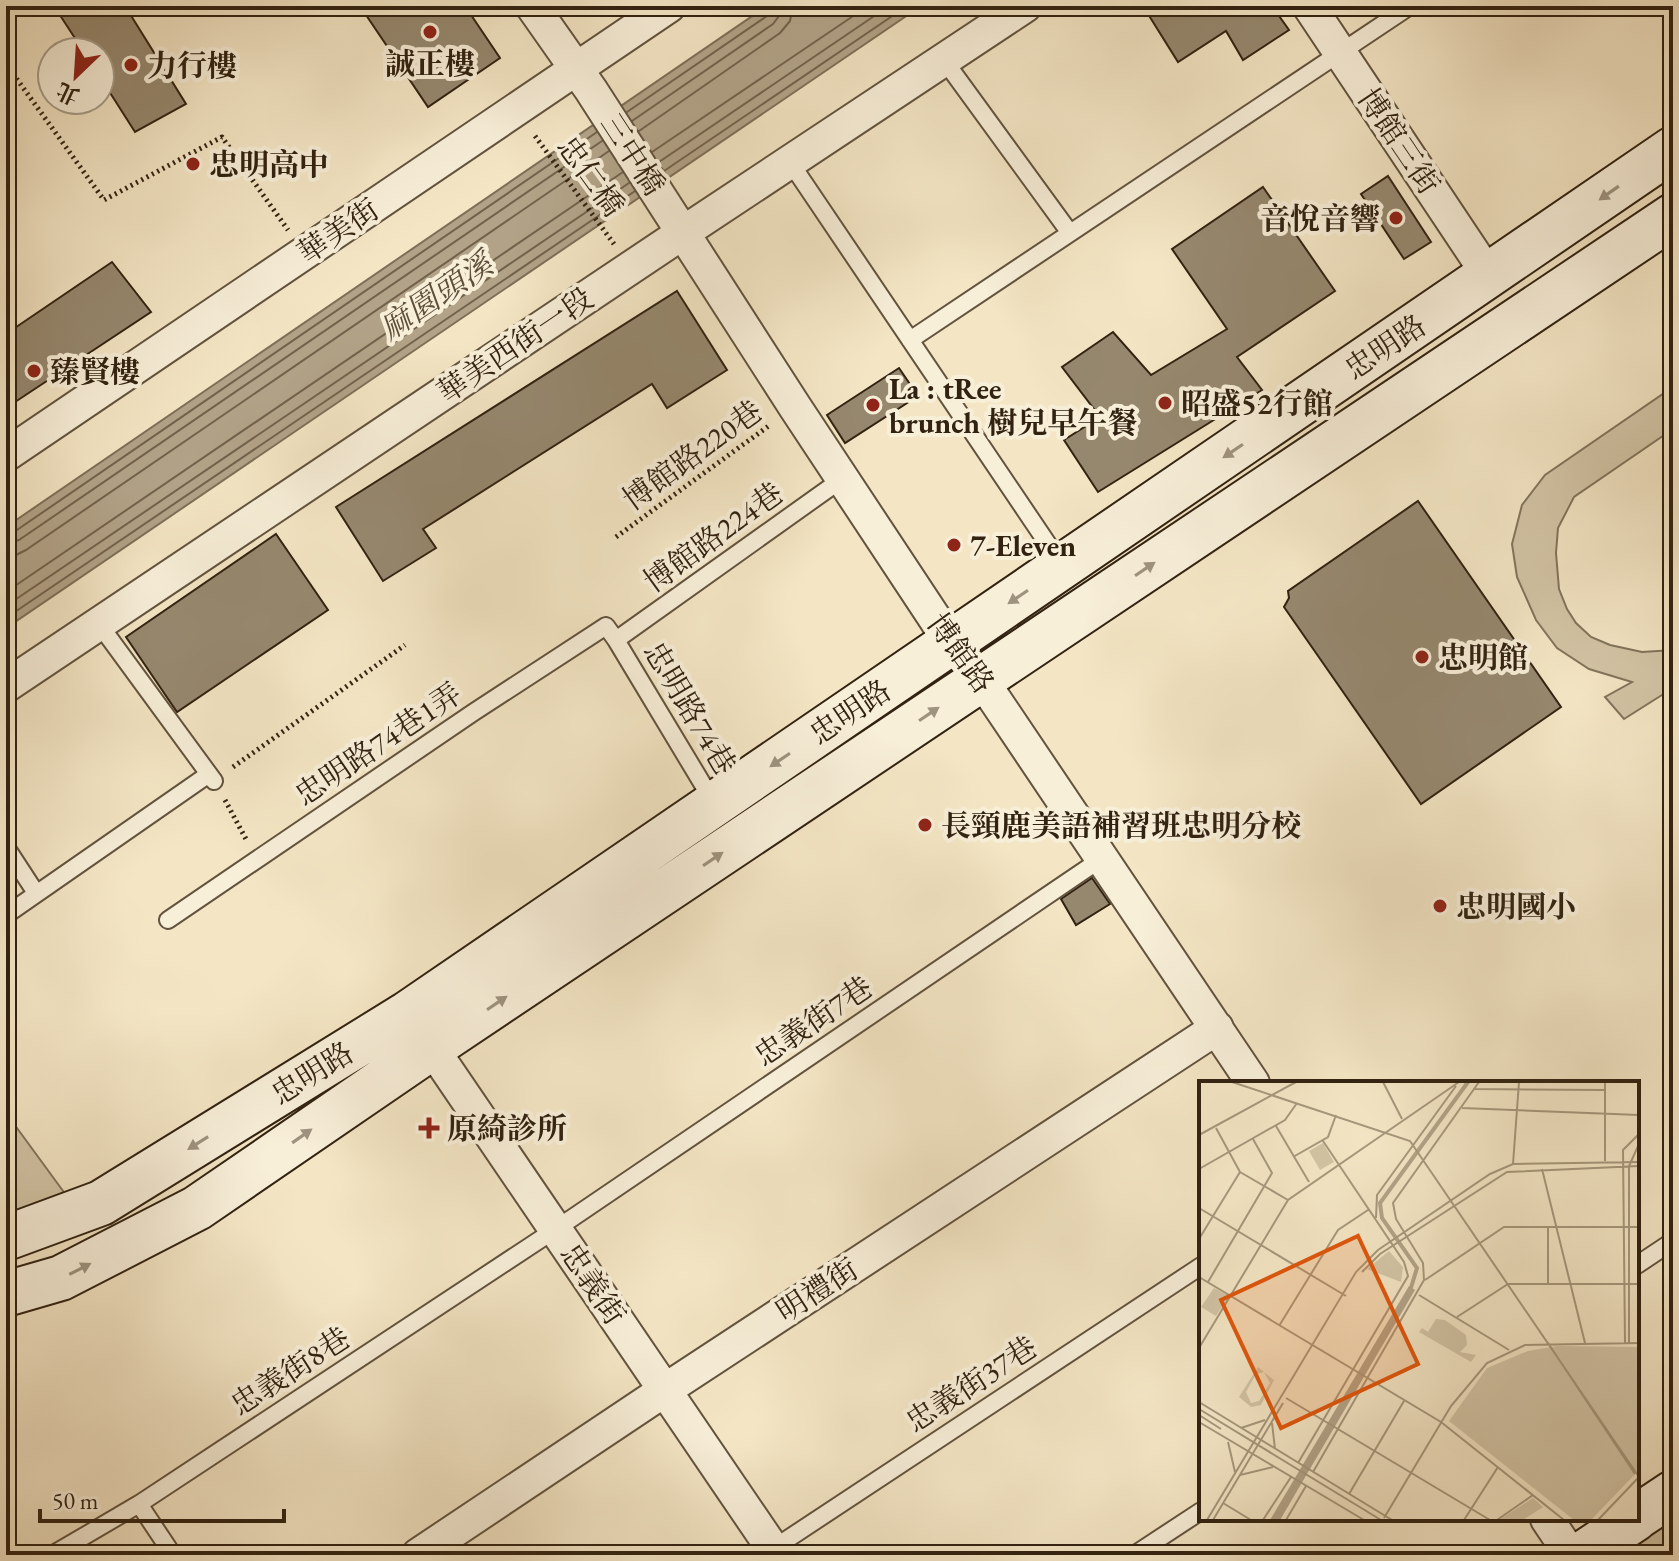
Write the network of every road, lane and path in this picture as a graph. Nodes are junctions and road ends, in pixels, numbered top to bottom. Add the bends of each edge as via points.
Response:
1 (532, 6) edge
2 (669, 6) edge
3 (1025, 6) edge
4 (1309, 6) edge
5 (1410, 6) edge
6 (1340, 53) junction
7 (944, 60) junction
8 (6, 64) edge
9 (583, 79) junction
10 (516, 110) junction
11 (1673, 149) edge
12 (790, 162) junction
13 (1673, 216) edge
14 (679, 226) junction
15 (1070, 233) junction
16 (303, 254) junction
17 (631, 267) junction
18 (1489, 276) junction
19 (910, 340) junction
20 (795, 407) junction
21 (6, 455) edge
22 (842, 479) junction
23 (616, 537) dead end
24 (1063, 567) junction
25 (99, 624) junction
26 (616, 640) junction
27 (951, 643) junction
28 (405, 645) dead end
29 (981, 679) junction
30 (6, 686) edge
31 (211, 777) junction
32 (715, 804) junction
33 (6, 847) edge
34 (257, 859) junction
35 (1101, 859) junction
36 (36, 893) junction
37 (6, 915) edge
38 (168, 920) dead end
39 (1217, 1028) junction
40 (420, 1030) junction
41 (1252, 1081) edge
42 (556, 1229) junction
43 (6, 1238) edge
44 (1673, 1241) edge
45 (1639, 1264) edge
46 (1199, 1267) edge
47 (6, 1294) edge
48 (665, 1390) junction
49 (1673, 1493) edge
50 (139, 1504) junction
51 (1199, 1512) edge
52 (1639, 1516) edge
53 (1548, 1521) edge
54 (1632, 1521) edge
55 (771, 1553) edge
56 (52, 1555) edge
57 (173, 1555) edge
58 (418, 1555) edge
59 (1134, 1555) edge
60 (1571, 1555) edge
61 (1581, 1555) edge

1 - 9 street
2 - 9 street, 華美街
3 - 7 street, 華美西街一段
4 - 6 street, 博館三街
5 - 6 lane
6 - 15 lane
6 - 18 street, 博館三街
7 - 12 street, 華美西街一段
7 - 15 lane
8 - 16 path via 104,200 222,137
9 - 10 street, 華美街
9 - 14 street, 三中橋
10 - 16 street, 華美街
10 - 17 path, 忠仁橋
11 -> 18 main road, 忠明路
12 - 14 street, 華美西街一段
12 - 19 lane
29 -> 13 main road, 忠明路
14 - 17 street, 華美西街一段
14 - 20 street, 博館路
15 - 19 lane
16 - 21 street, 華美街
17 - 25 street, 華美西街一段
18 -> 24 main road, 忠明路
19 - 24 lane
20 - 22 street, 博館路
20 - 23 path, 博館路220巷
22 - 26 lane, 博館路224巷
22 - 27 street, 博館路
24 -> 27 main road, 忠明路
25 - 30 street, 華美西街一段
25 - 31 lane
26 - 32 lane, 忠明路74巷
26 - 34 lane, 忠明路74巷1弄 via 606,626
27 - 29 street, 博館路
27 -> 32 main road, 忠明路
28 - 31 path
29 - 35 street, 博館路
40 -> 29 main road, 忠明路
31 - 34 path
31 - 36 lane
32 - 40 main road, 忠明路
33 - 36 lane
34 - 38 lane, 忠明路74巷1弄
35 - 39 street, 博館路
35 - 42 lane, 忠義街7巷
36 - 37 lane
39 - 41 street, 博館路
39 - 48 street, 明禮街
40 - 42 street, 忠義街
40 -> 43 main road, 忠明路 via 101,1203
47 -> 40 main road, 忠明路 via 61,1278 197,1208
42 - 48 street, 忠義街
42 - 50 lane, 忠義街8巷
44 - 45 lane
46 - 55 lane, 忠義街37巷
48 - 55 street, 忠義街
48 - 58 street, 明禮街
49 - 52 main road
50 - 56 lane, 忠義街8巷
50 - 57 lane
51 - 59 lane
53 - 60 street
54 - 61 main road

